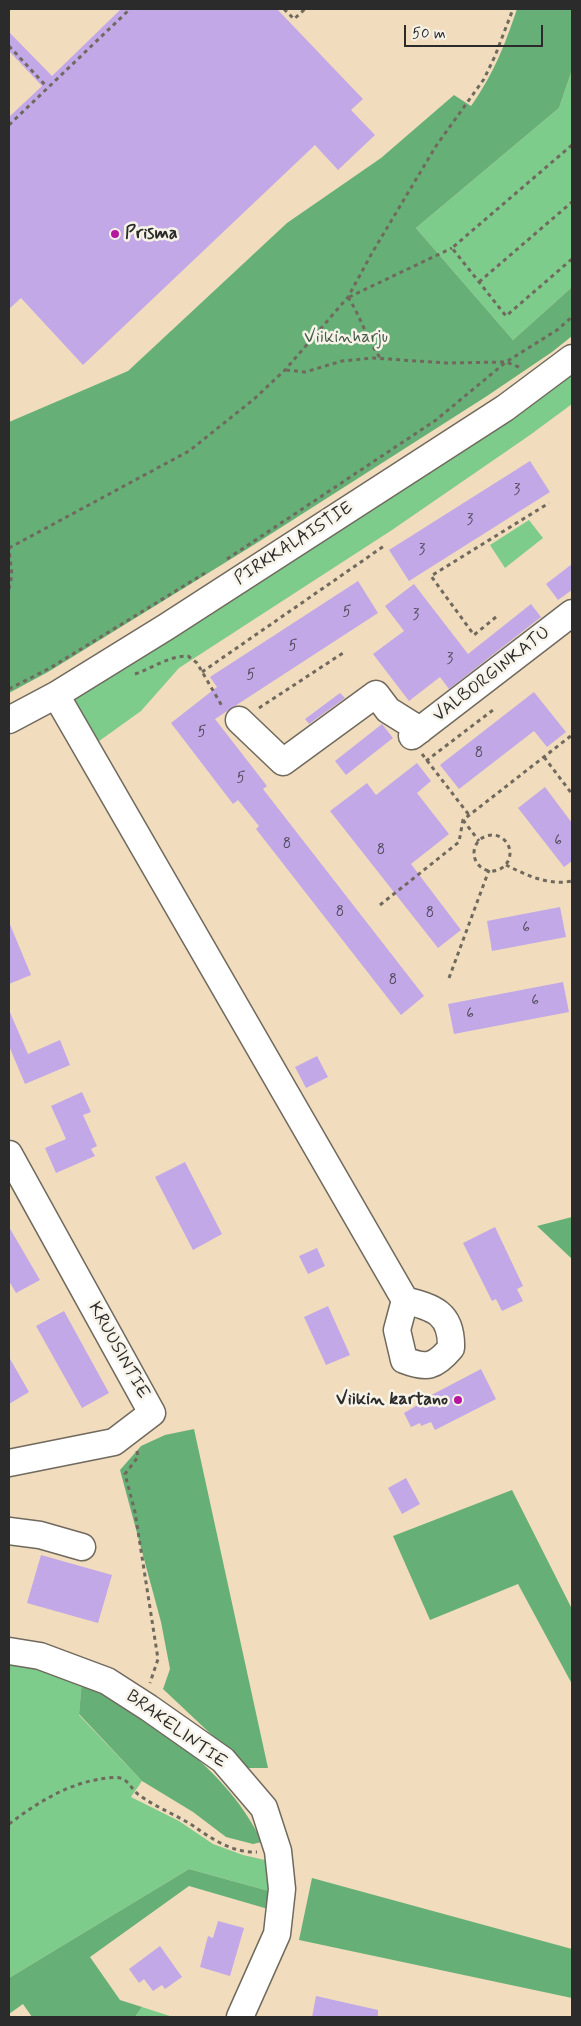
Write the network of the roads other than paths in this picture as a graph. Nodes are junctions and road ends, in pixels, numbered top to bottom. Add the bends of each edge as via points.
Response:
1 (572, 358) edge
2 (572, 613) edge
3 (56, 694) junction
4 (9, 720) edge
5 (239, 720) road end
6 (10, 1160) edge
7 (404, 1300) dead end
8 (9, 1463) edge
9 (9, 1531) edge
10 (82, 1547) dead end
11 (9, 1651) edge
12 (240, 2017) edge

1 - 3 street, PIRKKALAISTIE via 505,408
2 - 5 street, VALBORGINKATU via 416,733 388,710 376,694 283,762
3 - 4 street, PIRKKALAISTIE
3 - 7 street
6 - 8 street, KRUUSINTIE via 152,1413 114,1442
9 - 10 street via 40,1535
11 - 12 street, BRAKELINTIE via 40,1656 107,1682 223,1760 264,1808 278,1851 282,1889 277,1934

